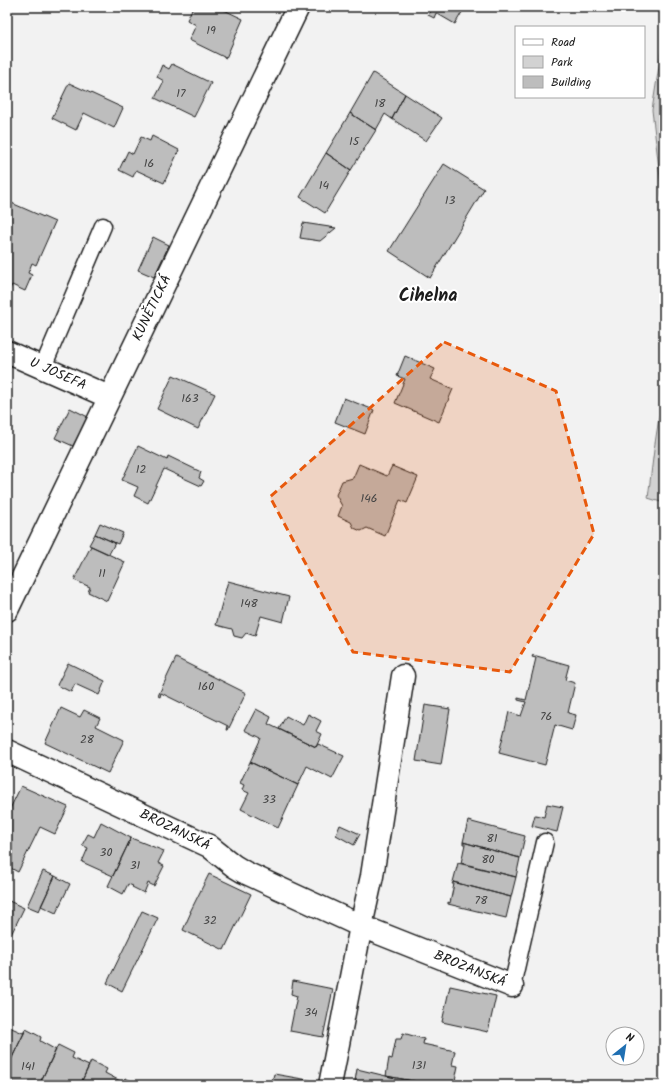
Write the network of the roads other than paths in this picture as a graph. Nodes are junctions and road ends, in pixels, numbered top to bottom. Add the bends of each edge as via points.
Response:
1 (298, 7) edge
2 (104, 226) dead end
3 (7, 352) edge
4 (43, 367) junction
5 (109, 397) junction
6 (7, 610) edge
7 (403, 676) dead end
8 (7, 751) edge
9 (545, 842) dead end
10 (360, 926) junction
11 (512, 986) joint
12 (330, 1085) edge

1 - 5 street, KUNĚTICKÁ
2 - 4 lane
3 - 4 street, U JOSEFA
4 - 5 street, U JOSEFA
5 - 6 street, KUNĚTICKÁ
7 - 10 street via 372,876
8 - 10 street, BROZANSKÁ via 209,846 244,872
9 - 11 lane
10 - 11 street, BROZANSKÁ
10 - 12 street

